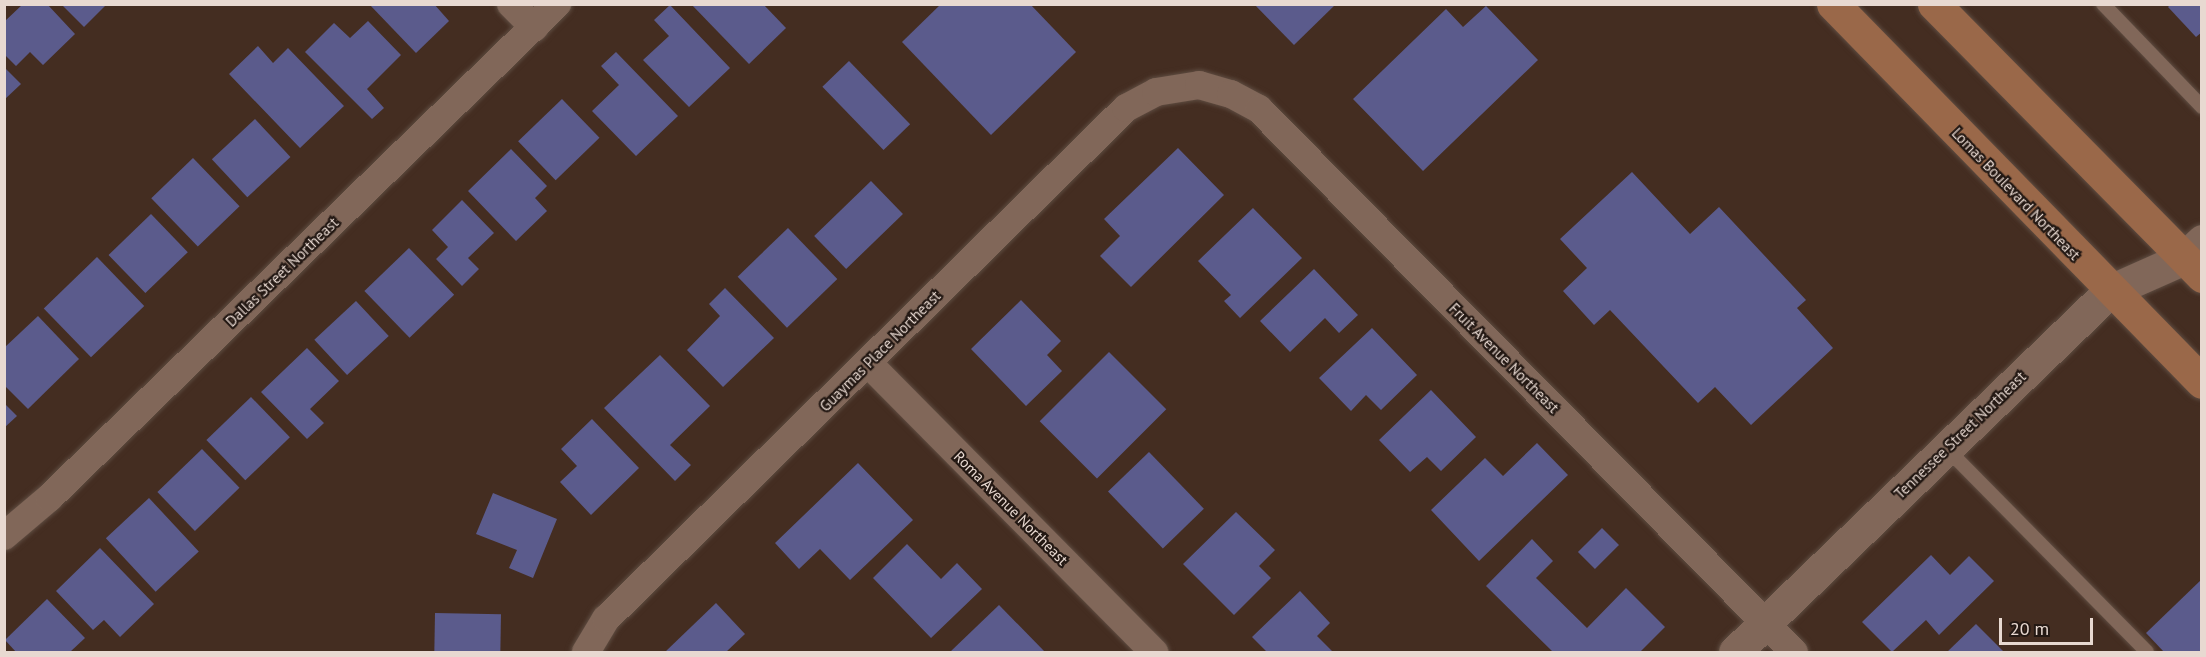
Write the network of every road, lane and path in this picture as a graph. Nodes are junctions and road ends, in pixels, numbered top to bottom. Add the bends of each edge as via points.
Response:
1 (512, 4) edge
2 (557, 4) edge
3 (1833, 4) edge
4 (1934, 4) edge
5 (2103, 4) edge
6 (534, 27) junction
7 (1198, 85) joint
8 (2202, 106) edge
9 (2196, 259) edge
10 (2110, 291) junction
11 (868, 363) junction
12 (2202, 382) edge
13 (1946, 448) junction
14 (4, 536) edge
15 (1765, 623) junction
16 (586, 652) edge
17 (1154, 652) edge
18 (1735, 652) edge
19 (1794, 652) edge
20 (2147, 652) edge

1 - 6 street
2 - 6 street, Dallas Street Northeast
3 - 10 main road, Lomas Boulevard Northeast
4 - 9 main road
5 - 8 lane
6 - 14 street, Dallas Street Northeast via 49,498
7 - 11 street, Guaymas Place Northeast via 1156,92 1126,108
7 - 15 street, Fruit Avenue Northeast via 1231,94 1259,110
9 - 10 street, Tennessee Street Northeast
10 - 12 main road, Lomas Boulevard Northeast
10 - 13 street, Tennessee Street Northeast
11 - 16 street, Guaymas Place Northeast via 606,619
11 - 17 street, Roma Avenue Northeast
13 - 15 street, Tennessee Street Northeast
13 - 20 lane
15 - 18 street, Tennessee Street Northeast
15 - 19 street, Fruit Avenue Northeast

